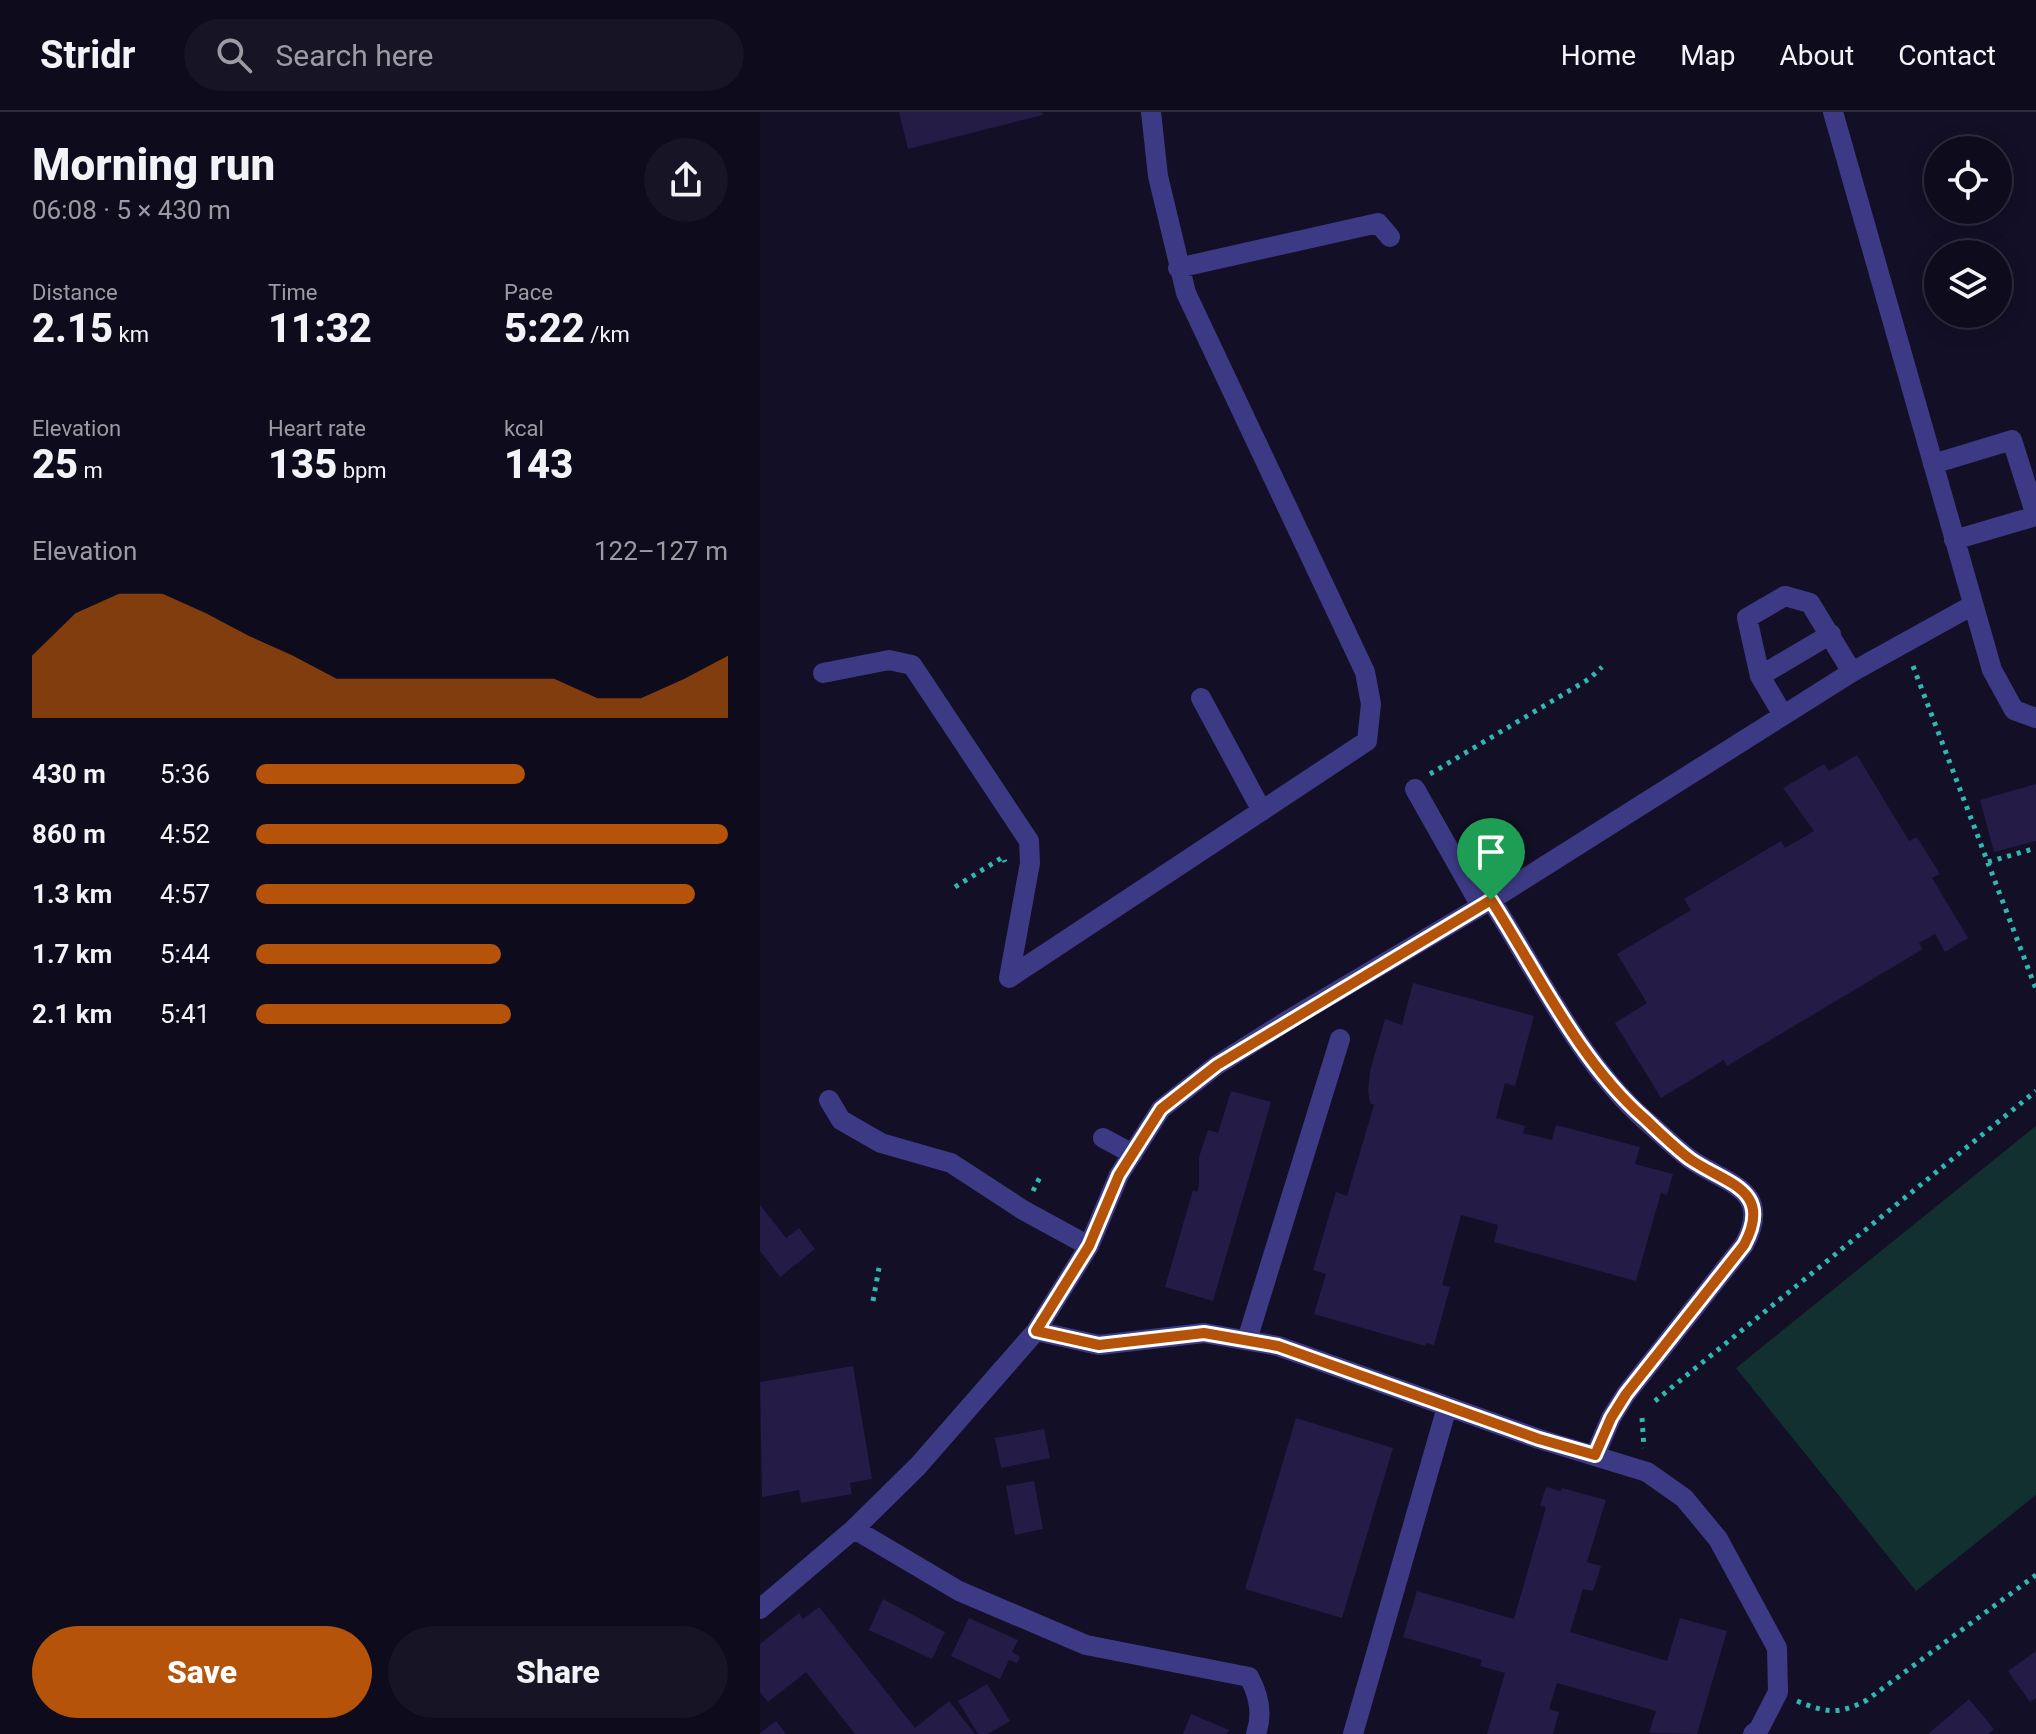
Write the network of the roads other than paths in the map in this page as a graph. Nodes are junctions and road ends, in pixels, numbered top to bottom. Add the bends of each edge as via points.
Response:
1 (1151, 112) edge
2 (1833, 112) edge
3 (1390, 237) dead end
4 (1178, 268) junction
5 (1933, 464) junction
6 (2036, 516) edge
7 (1954, 540) junction
8 (1973, 605) junction
9 (1831, 634) junction
10 (1852, 672) junction
11 (823, 673) dead end
12 (1760, 676) junction
13 (1201, 698) dead end
14 (1783, 715) junction
15 (2036, 718) edge
16 (1415, 789) road end
17 (1262, 811) junction
18 (1486, 903) junction
19 (1340, 1039) dead end
20 (829, 1100) dead end
21 (1103, 1138) dead end
22 (1133, 1154) junction
23 (1089, 1246) junction
24 (1036, 1331) junction
25 (1247, 1340) junction
26 (1447, 1407) junction
27 (1595, 1455) junction
28 (854, 1529) junction
29 (760, 1609) edge
30 (1256, 1734) edge
31 (1353, 1734) edge
32 (1753, 1734) edge

1 - 4 street via 1158,176
2 - 5 street
3 - 4 street via 1378,223
4 - 17 street via 1365,672 1371,704 1367,741
5 - 6 street via 2012,440
5 - 7 street
6 - 7 street
7 - 8 street
8 - 10 street
8 - 15 street via 1992,670 2014,710
9 - 10 street
9 - 12 street
9 - 12 street via 1810,603 1785,596 1747,618
10 - 14 street
11 - 17 street via 889,660 912,665 1029,841 1030,863 1009,978
12 - 14 street
13 - 17 street
14 - 18 street
16 - 18 street
18 - 22 street via 1217,1065 1161,1109
18 - 27 street via 1628,1104 1691,1159 1739,1186 1753,1204 1754,1226 1744,1245 1626,1394
19 - 25 street
20 - 23 street via 841,1120 881,1143 951,1163
21 - 22 street
22 - 23 street
23 - 24 street
24 - 25 street via 1099,1345 1204,1333
24 - 28 street via 918,1466
25 - 26 street via 1278,1346
26 - 27 street
26 - 31 street
27 - 32 street via 1647,1472 1684,1498 1718,1539 1777,1648 1778,1692
28 - 29 street
28 - 30 street via 959,1591 1086,1645 1249,1677 1258,1693

